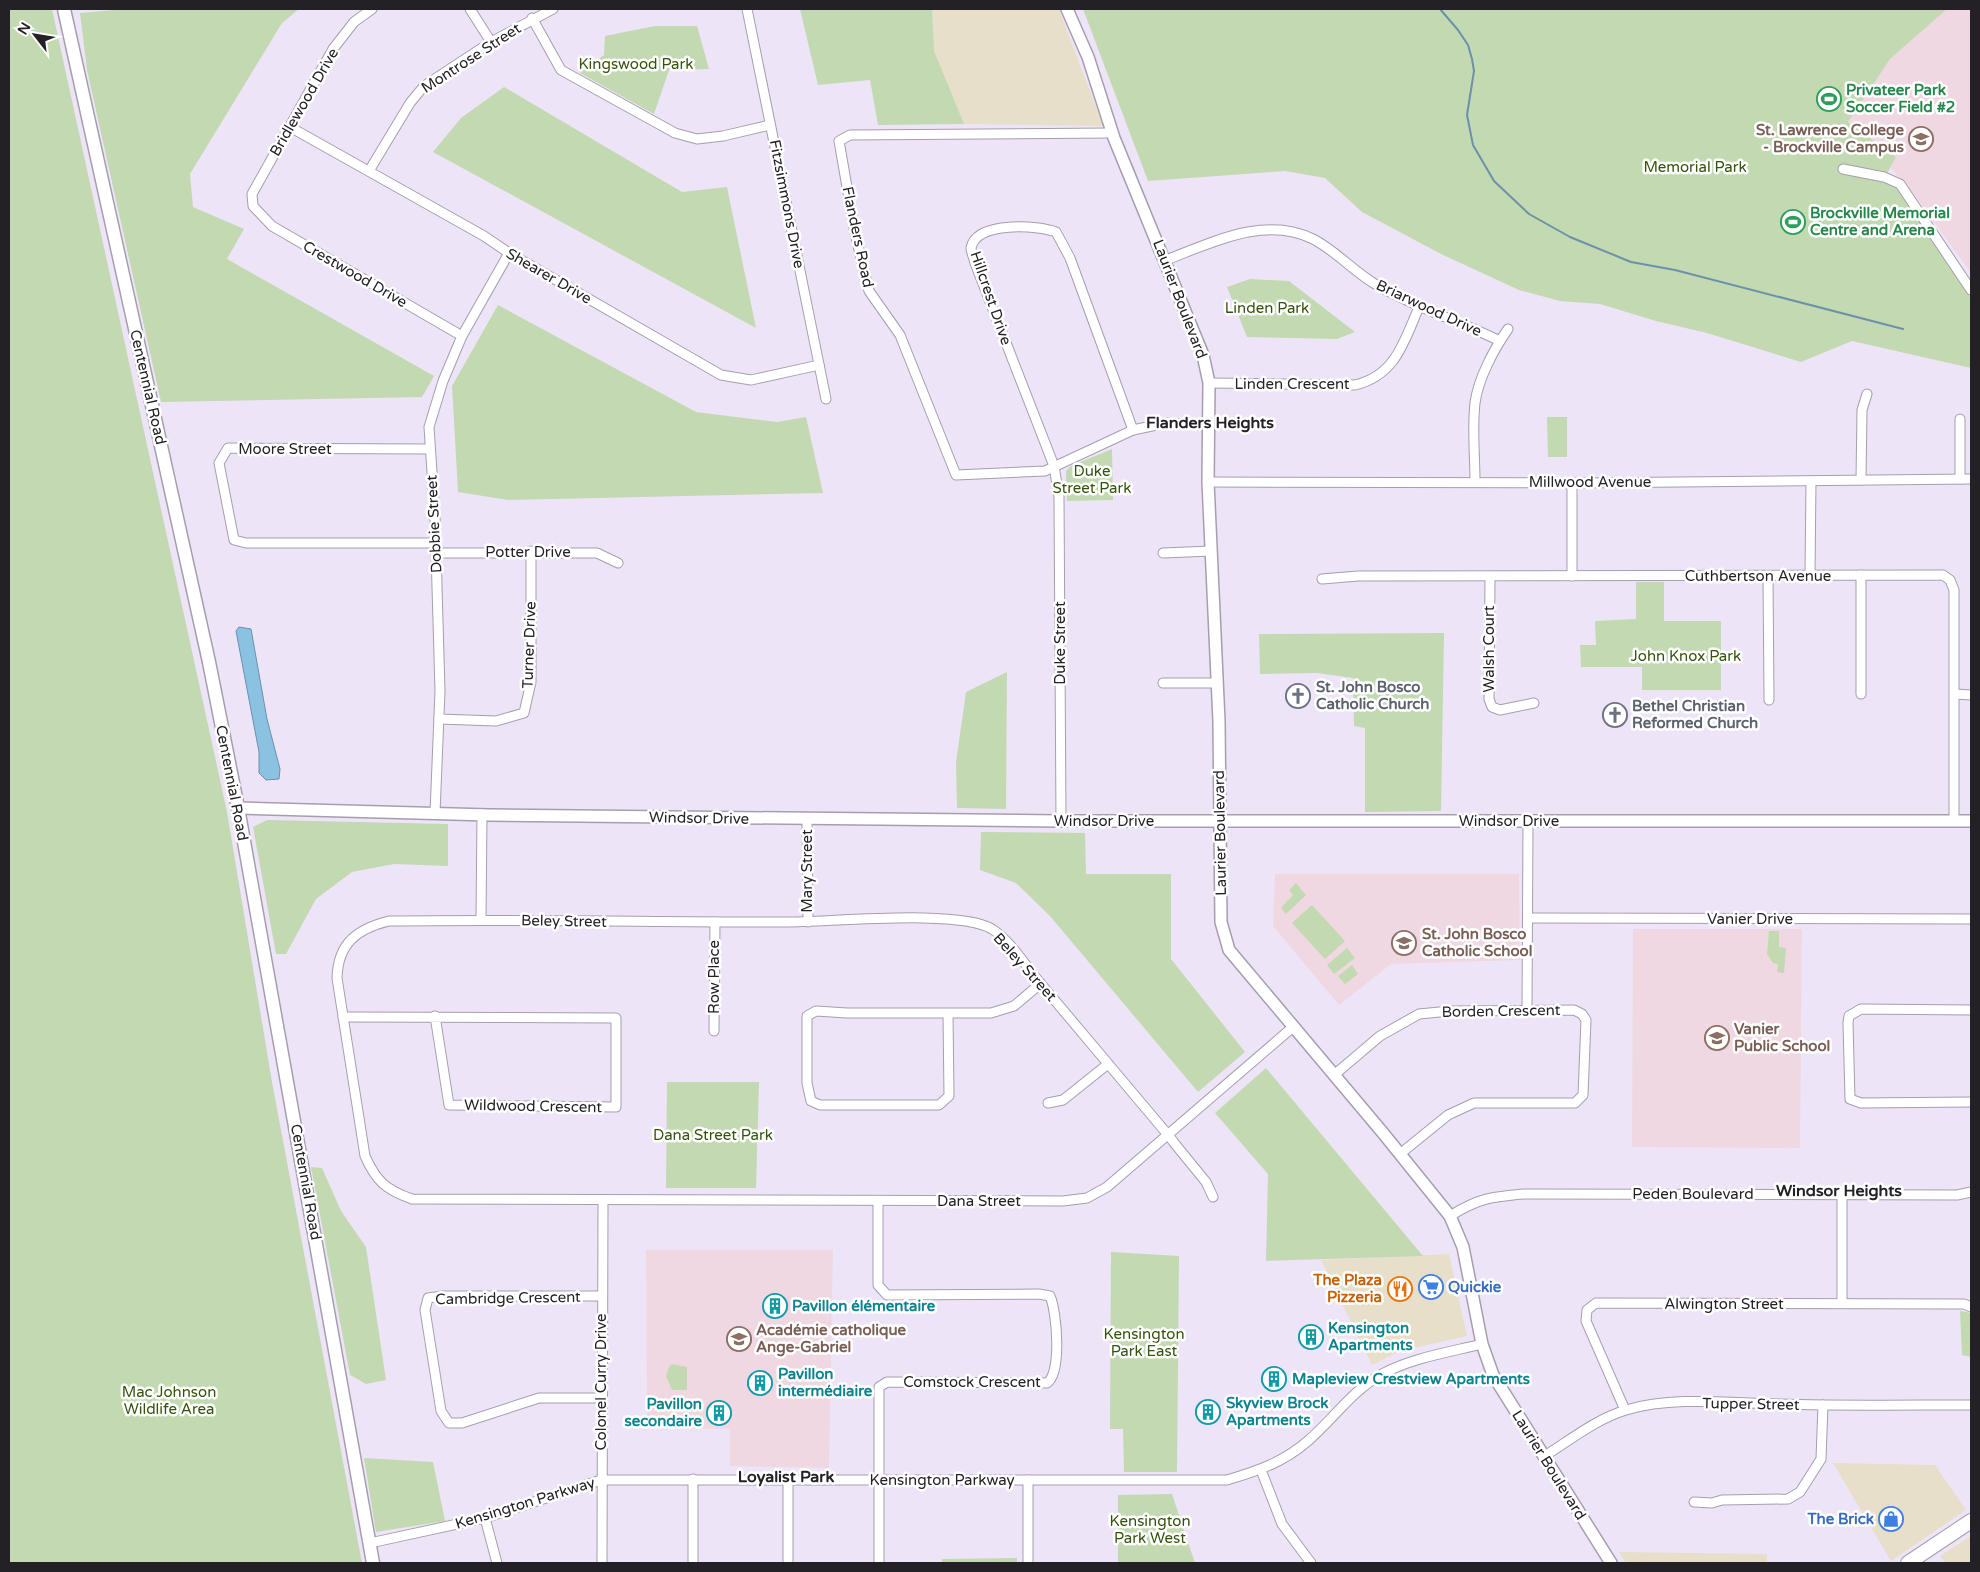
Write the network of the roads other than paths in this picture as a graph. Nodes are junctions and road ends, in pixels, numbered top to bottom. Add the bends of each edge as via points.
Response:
1 (64, 9) edge
2 (372, 9) edge
3 (470, 9) edge
4 (553, 9) edge
5 (747, 9) edge
6 (1067, 9) edge
7 (532, 18) junction
8 (491, 42) junction
9 (770, 124) junction
10 (290, 127) junction
11 (1112, 133) junction
12 (1843, 169) dead end
13 (369, 171) junction
14 (253, 206) joint
15 (509, 254) junction
16 (1166, 260) junction
17 (1971, 290) edge
18 (1420, 305) junction
19 (1508, 329) dead end
20 (462, 336) junction
21 (1500, 341) junction
22 (818, 365) junction
23 (1209, 384) junction
24 (1867, 394) dead end
25 (826, 398) dead end
26 (1960, 419) dead end
27 (1209, 425) junction
28 (1133, 430) junction
29 (430, 449) junction
30 (1054, 466) junction
31 (1960, 479) junction
32 (1971, 479) edge
33 (1861, 480) junction
34 (1811, 481) junction
35 (1208, 482) junction
36 (1476, 482) junction
37 (1572, 483) junction
38 (436, 548) junction
39 (531, 551) junction
40 (1211, 551) junction
41 (1162, 552) dead end
42 (618, 563) dead end
43 (1810, 575) junction
44 (1860, 575) junction
45 (1572, 576) junction
46 (1768, 576) junction
47 (1490, 577) junction
48 (1322, 580) dead end
49 (1163, 683) dead end
50 (1218, 683) junction
51 (1861, 694) dead end
52 (1955, 694) junction
53 (1971, 695) edge
54 (1769, 700) dead end
55 (1534, 702) dead end
56 (439, 719) junction
57 (238, 808) junction
58 (435, 813) junction
59 (482, 814) junction
60 (807, 819) junction
61 (1061, 821) junction
62 (1528, 821) junction
63 (1954, 821) junction
64 (1971, 821) edge
65 (1220, 822) junction
66 (1529, 918) junction
67 (1971, 919) edge
68 (481, 920) junction
69 (715, 922) junction
70 (808, 922) junction
71 (1040, 984) junction
72 (1527, 1010) junction
73 (1971, 1010) edge
74 (948, 1014) junction
75 (435, 1016) junction
76 (343, 1017) junction
77 (1293, 1028) junction
78 (714, 1031) dead end
79 (1108, 1064) junction
80 (1334, 1075) junction
81 (1971, 1102) edge
82 (1048, 1103) dead end
83 (1167, 1134) junction
84 (1400, 1154) junction
85 (1971, 1192) edge
86 (1842, 1195) junction
87 (1213, 1197) dead end
88 (603, 1201) junction
89 (878, 1201) junction
90 (1450, 1216) junction
91 (602, 1296) junction
92 (1842, 1303) junction
93 (1971, 1307) edge
94 (1482, 1344) junction
95 (601, 1398) junction
96 (1971, 1404) edge
97 (1823, 1405) junction
98 (1625, 1410) junction
99 (1543, 1457) junction
100 (1261, 1470) junction
101 (693, 1479) junction
102 (601, 1480) junction
103 (788, 1480) junction
104 (879, 1480) junction
105 (1028, 1480) junction
106 (1694, 1502) dead end
107 (485, 1518) junction
108 (1971, 1521) edge
109 (370, 1543) junction
110 (374, 1563) edge
111 (497, 1563) edge
112 (602, 1563) edge
113 (693, 1563) edge
114 (788, 1563) edge
115 (879, 1563) edge
116 (1028, 1563) edge
117 (1312, 1563) edge
118 (1611, 1563) edge
119 (1908, 1563) edge

1 - 57 main road, Centennial Road via 209,662
2 - 10 street, Bridlewood Drive via 354,22 333,49
3 - 8 street
4 - 7 street, Montrose Street
5 - 9 street, Fitzsimmons Drive
6 - 11 street, Laurier Boulevard via 1088,57
7 - 8 street, Montrose Street
7 - 9 street via 561,70 675,133 697,139
8 - 13 street, Montrose Street via 424,86 410,103
9 - 22 street, Fitzsimmons Drive
10 - 13 street, Shearer Drive
10 - 14 street, Bridlewood Drive via 252,194
11 - 16 street, Laurier Boulevard
11 - 30 street, Flanders Road via 850,135 839,141 869,291 900,335 956,475 1046,472
12 - 17 street via 1884,177 1900,184
13 - 15 street, Shearer Drive via 484,236
14 - 20 street, Crestwood Drive via 272,226
15 - 20 street, Dobbie Street
15 - 22 street, Shearer Drive via 721,375 750,380
16 - 18 street, Briarwood Drive via 1230,236 1261,230 1281,231 1313,239 1375,284
16 - 23 street, Laurier Boulevard via 1203,355
18 - 21 street, Briarwood Drive
18 - 23 street, Linden Crescent via 1394,360 1382,374 1369,382 1354,385
19 - 21 street
20 - 29 street, Dobbie Street via 443,381 429,427
21 - 36 street via 1475,402
22 - 25 street, Fitzsimmons Drive
23 - 27 street, Laurier Boulevard
24 - 33 street via 1862,410
26 - 31 street
27 - 28 street, Flanders Road via 1166,423
27 - 35 street, Laurier Boulevard
28 - 30 street, Flanders Road
28 - 30 street, Hillcrest Drive via 1074,267 1056,232 1044,228 996,229 984,233 974,240 971,249
29 - 38 street, Dobbie Street
29 - 38 street, Moore Street via 228,448 219,463 234,540 246,543
30 - 61 street, Duke Street via 1059,497
31 - 32 street, Millwood Avenue
31 - 33 street, Millwood Avenue
33 - 34 street, Millwood Avenue
34 - 37 street, Millwood Avenue
34 - 43 street
35 - 36 street, Millwood Avenue
35 - 40 street, Laurier Boulevard
36 - 37 street, Millwood Avenue
37 - 45 street
38 - 39 street, Potter Drive
38 - 56 street, Dobbie Street
39 - 42 street, Potter Drive via 597,553
39 - 56 street, Turner Drive via 531,682 524,713 496,721
40 - 41 street
40 - 50 street, Laurier Boulevard
43 - 44 street, Cuthbertson Avenue
43 - 46 street, Cuthbertson Avenue
44 - 51 street
44 - 52 street, Cuthbertson Avenue via 1943,575 1950,580 1954,590
45 - 46 street, Cuthbertson Avenue
45 - 47 street, Cuthbertson Avenue
46 - 54 street
47 - 48 street, Cuthbertson Avenue via 1358,576
47 - 55 street, Walsh Court via 1489,698 1492,707 1500,710
49 - 50 street
50 - 65 street, Laurier Boulevard
52 - 53 street
52 - 63 street, Cuthbertson Avenue
56 - 58 street, Dobbie Street
57 - 58 street, Windsor Drive
57 - 109 main road, Centennial Road
58 - 59 street, Windsor Drive
59 - 60 street, Windsor Drive
59 - 68 street
60 - 61 street, Windsor Drive
60 - 70 street, Mary Street
61 - 65 street, Windsor Drive
62 - 63 street, Windsor Drive
62 - 65 street, Windsor Drive
62 - 66 street
63 - 64 street, Windsor Drive
65 - 77 street, Laurier Boulevard via 1221,922 1229,950
66 - 67 street, Vanier Drive
66 - 72 street
68 - 69 street, Beley Street
68 - 76 street, Beley Street via 389,921 356,934 344,947 337,962
69 - 70 street, Beley Street
69 - 78 street, Row Place
70 - 71 street, Beley Street via 933,918 975,922 993,930 1008,943
71 - 74 street via 1014,1006 992,1013
71 - 79 street, Beley Street
72 - 80 street, Borden Crescent via 1419,1014 1380,1036
72 - 84 street, Borden Crescent via 1574,1010 1586,1020 1583,1095 1574,1103 1474,1103 1448,1115
73 - 81 street via 1861,1009 1849,1016 1848,1024 1850,1099 1861,1103
74 - 74 street via 816,1010 807,1016 807,1083 811,1101 820,1105 940,1105 949,1096
75 - 75 street, Wildwood Crescent via 450,1105 616,1107 616,1018
75 - 76 street, Wildwood Crescent
76 - 88 street, Beley Street via 365,1156 373,1175 397,1194 412,1199
77 - 80 street, Laurier Boulevard
77 - 83 street, Dana Street
79 - 82 street via 1063,1100
79 - 83 street, Beley Street
80 - 84 street, Laurier Boulevard
83 - 87 street, Beley Street via 1206,1182
83 - 89 street, Dana Street via 1106,1187 1087,1198 1063,1201
84 - 90 street, Laurier Boulevard
85 - 86 street, Peden Boulevard
86 - 90 street, Peden Boulevard via 1524,1194 1485,1198
86 - 92 street
88 - 89 street, Dana Street
88 - 91 street, Colonel Curry Drive
89 - 104 street, Comstock Crescent via 878,1285 887,1294 1038,1294 1050,1296 1056,1322 1054,1374 1047,1383 887,1382 879,1387
90 - 94 street, Laurier Boulevard via 1463,1247
91 - 95 street, Colonel Curry Drive
91 - 95 street, Cambridge Crescent via 443,1296 428,1298 425,1310 441,1411 449,1423 462,1423 539,1398
92 - 93 street, Alwington Street via 1964,1304
92 - 98 street, Alwington Street via 1596,1303 1587,1310 1586,1321
94 - 99 street, Laurier Boulevard via 1493,1375
94 - 100 street, Kensington Parkway via 1383,1373 1358,1391 1310,1440 1283,1460
95 - 102 street, Colonel Curry Drive
96 - 97 street, Tupper Street
97 - 98 street, Tupper Street via 1683,1402
97 - 106 street via 1821,1459 1800,1492 1788,1499
98 - 99 street, Tupper Street
99 - 118 street, Laurier Boulevard
100 - 105 street, Kensington Parkway via 1227,1480
100 - 117 street via 1282,1524
101 - 102 street, Kensington Parkway
101 - 103 street, Kensington Parkway
101 - 113 street
102 - 107 street, Kensington Parkway
102 - 112 street, Colonel Curry Drive
103 - 104 street, Kensington Parkway
103 - 114 street
104 - 105 street, Kensington Parkway
104 - 115 street
105 - 116 street
107 - 109 street, Kensington Parkway
107 - 111 street
108 - 119 main road
109 - 110 main road, Centennial Road

